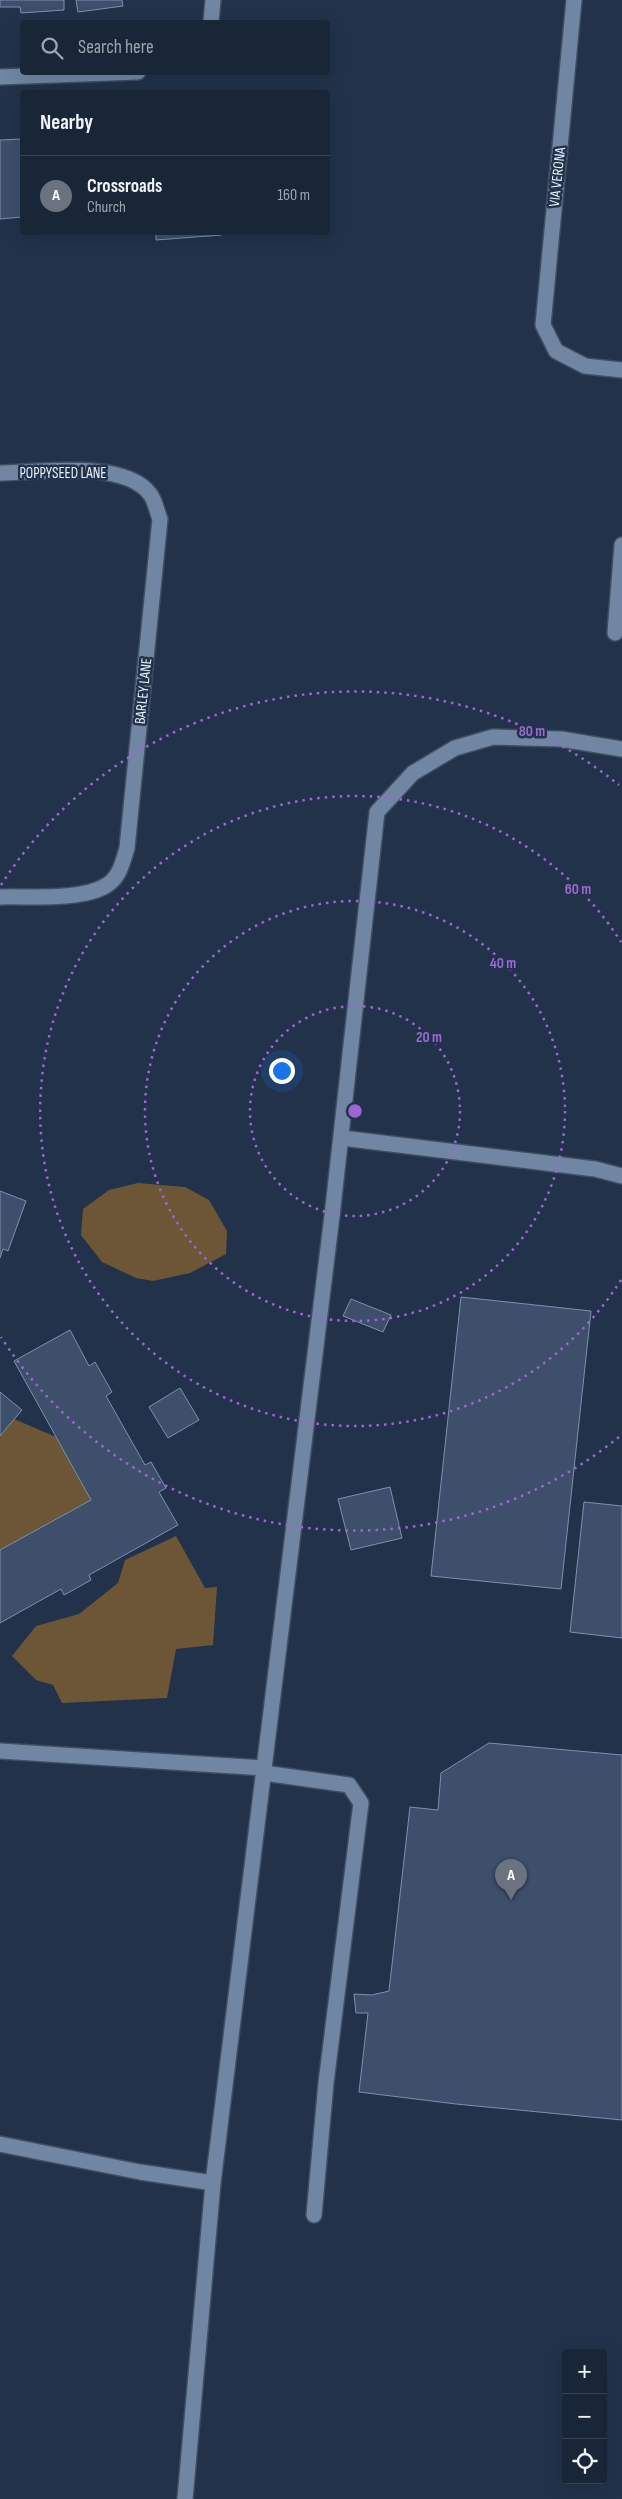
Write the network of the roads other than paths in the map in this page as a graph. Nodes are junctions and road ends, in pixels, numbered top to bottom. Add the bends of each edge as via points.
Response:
1 (213, 0) edge
2 (574, 0) edge
3 (211, 20) edge
4 (55, 75) edge
5 (0, 77) edge
6 (622, 370) edge
7 (0, 473) edge
8 (150, 494) joint
9 (622, 545) edge
10 (615, 633) dead end
11 (622, 749) edge
12 (0, 897) edge
13 (342, 1138) junction
14 (622, 1176) edge
15 (0, 1751) edge
16 (264, 1770) junction
17 (0, 2144) edge
18 (213, 2183) junction
19 (314, 2215) dead end
20 (185, 2499) edge

1 - 3 street
2 - 6 street, VIA VERONA via 543,325 556,350 585,366
4 - 5 street
7 - 8 street, POPPYSEED LANE via 101,471 128,477
8 - 12 street, BARLEY LANE via 160,519 158,548 127,848 121,869 108,885 82,893
9 - 10 street
11 - 13 street via 561,739 493,736 455,748 413,773 378,812
13 - 14 street via 595,1169
13 - 16 street
15 - 16 street
16 - 18 street
16 - 19 street via 349,1785 361,1804 326,2083
17 - 18 street
18 - 20 street

